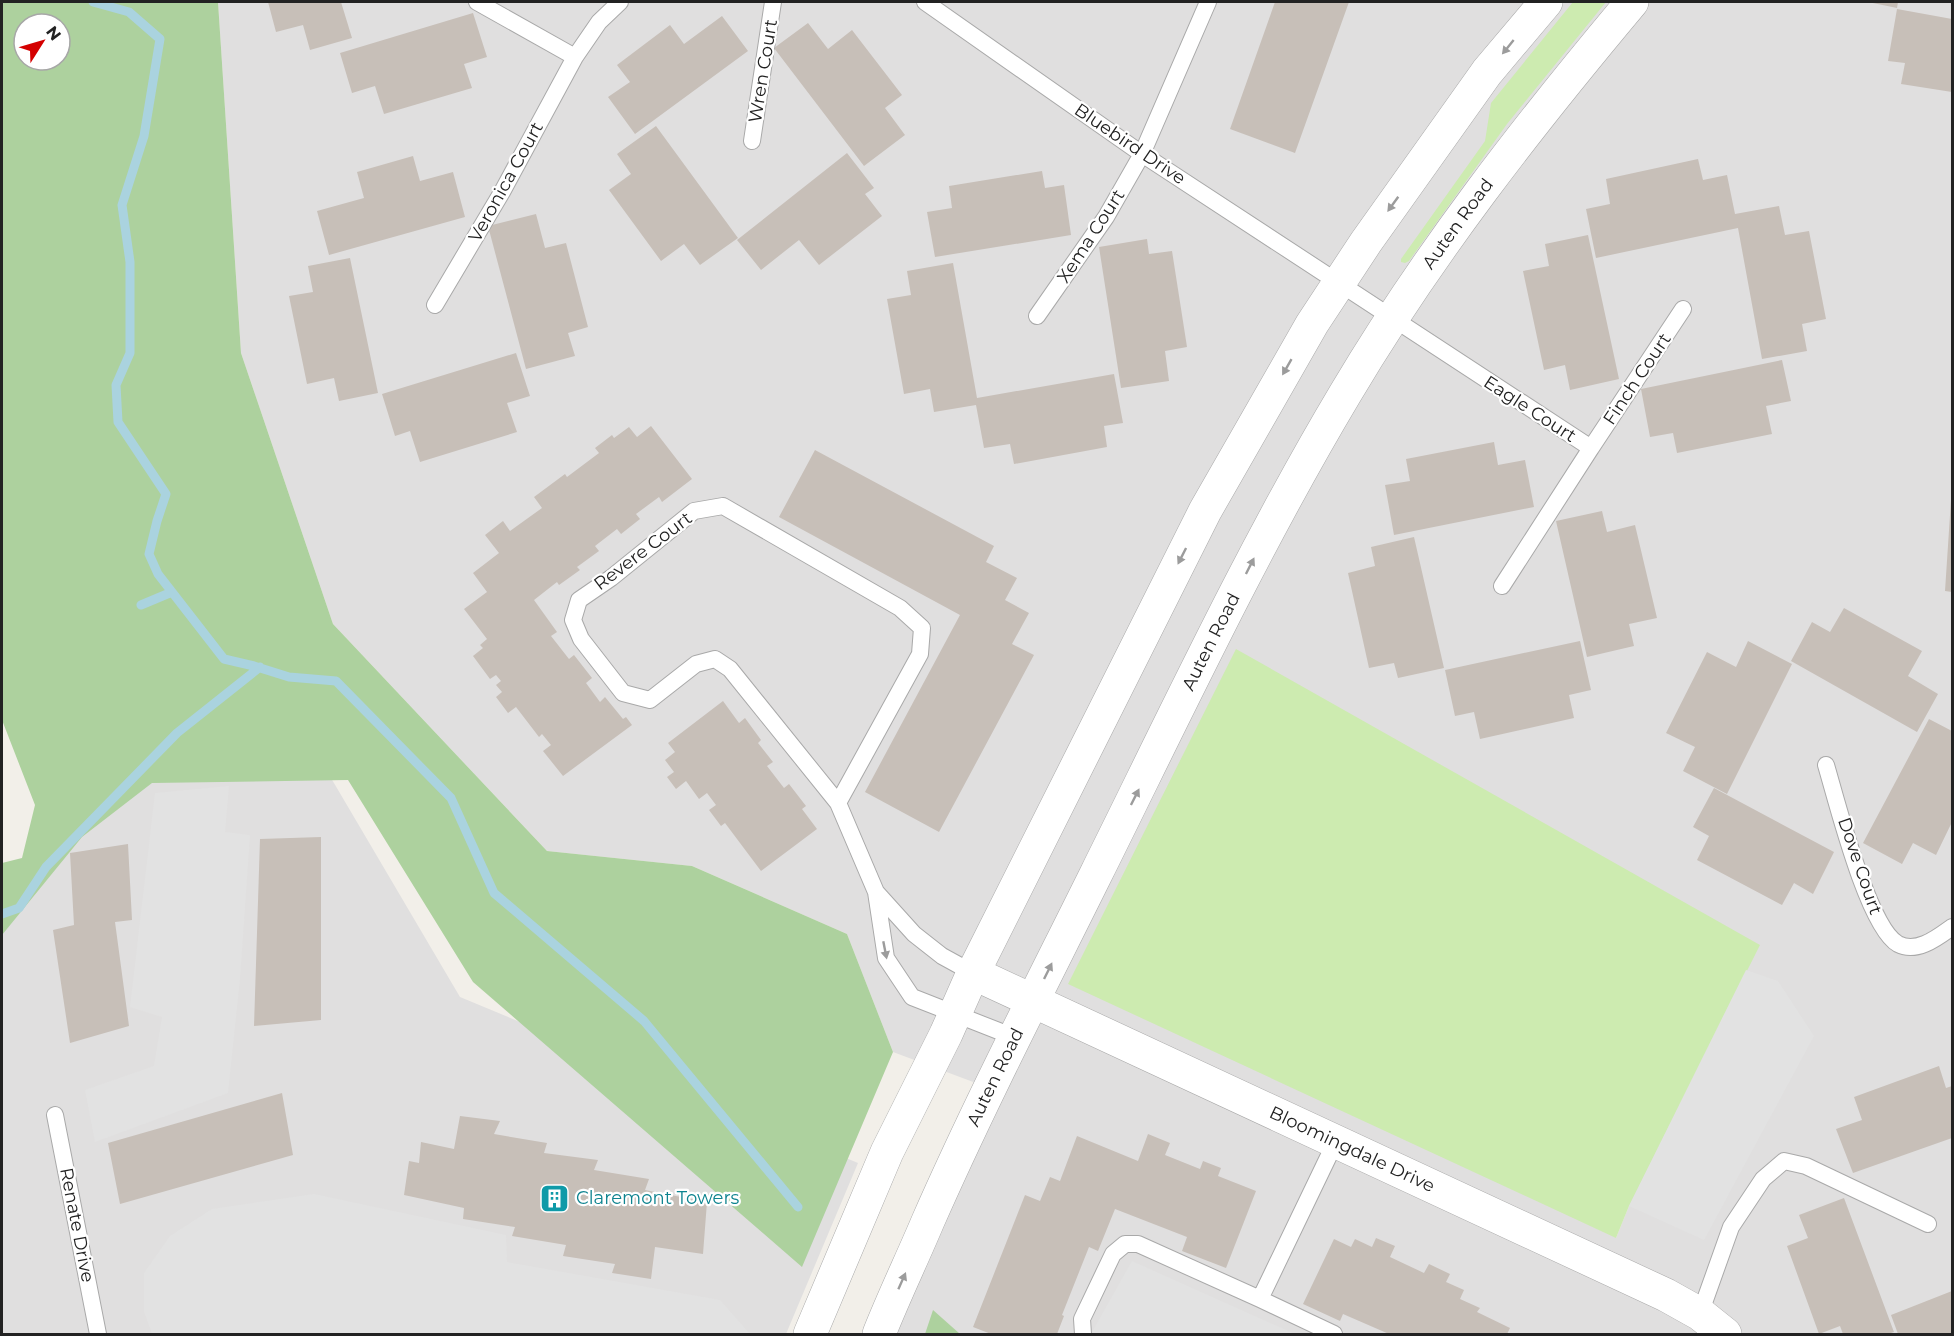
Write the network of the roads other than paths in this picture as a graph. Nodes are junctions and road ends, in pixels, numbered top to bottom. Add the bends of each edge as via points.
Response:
1 (477, 2) edge
2 (620, 2) edge
3 (773, 2) edge
4 (925, 2) edge
5 (1208, 2) edge
6 (1546, 2) edge
7 (1632, 2) edge
8 (575, 57) junction
9 (752, 141) dead end
10 (1142, 154) junction
11 (1338, 283) junction
12 (435, 305) dead end
13 (1683, 309) dead end
14 (1037, 316) dead end
15 (1393, 320) junction
16 (1590, 448) junction
17 (1502, 586) dead end
18 (1826, 765) dead end
19 (838, 803) junction
20 (876, 892) junction
21 (1953, 927) edge
22 (973, 973) junction
23 (1033, 1001) junction
24 (954, 1014) junction
25 (1014, 1037) junction
26 (55, 1115) dead end
27 (1335, 1143) junction
28 (1928, 1224) dead end
29 (1260, 1299) junction
30 (1700, 1314) junction
31 (98, 1335) edge
32 (810, 1335) edge
33 (879, 1335) edge
34 (1083, 1335) edge
35 (1334, 1335) edge
36 (1725, 1335) edge

1 - 8 lane
2 - 8 lane via 599,22
3 - 9 lane, Wren Court
4 - 10 lane, Bluebird Drive
5 - 10 lane, Xema Court
6 -> 11 street via 1487,72
7 - 15 street, Auten Road via 1502,164
8 - 12 lane, Veronica Court
10 - 11 lane, Bluebird Drive
10 - 14 lane, Xema Court via 1106,217
11 - 15 lane, Bluebird Drive
11 -> 22 street via 1205,511
13 - 16 lane, Finch Court
15 - 16 lane, Eagle Court
23 -> 15 street, Auten Road via 1260,545 1345,393
16 - 17 lane, Eagle Court
18 - 21 lane, Dove Court via 1868,900 1882,927 1898,944 1916,947
19 - 19 lane, Revere Court via 920,654 922,628 900,608 723,506 694,511 579,600 573,620 581,639 623,693 650,700 696,664 715,659 729,669
19 - 20 lane, Revere Court
20 - 22 lane, Revere Court via 914,934
20 -> 24 lane, Revere Court via 886,958 912,997
22 - 23 street, Bloomingdale Drive
22 - 24 street
23 - 25 street, Auten Road
23 - 27 street, Bloomingdale Drive
24 - 25 lane, Revere Court
24 - 32 street via 887,1152
33 -> 25 street, Auten Road via 949,1173
26 - 31 lane, Renate Drive
27 - 29 lane
27 - 30 street, Bloomingdale Drive
28 - 30 lane via 1806,1166 1784,1161 1763,1179 1731,1227
29 - 34 lane via 1137,1244 1125,1244 1113,1254 1082,1319
29 - 35 lane
30 - 36 street, Bloomingdale Drive

